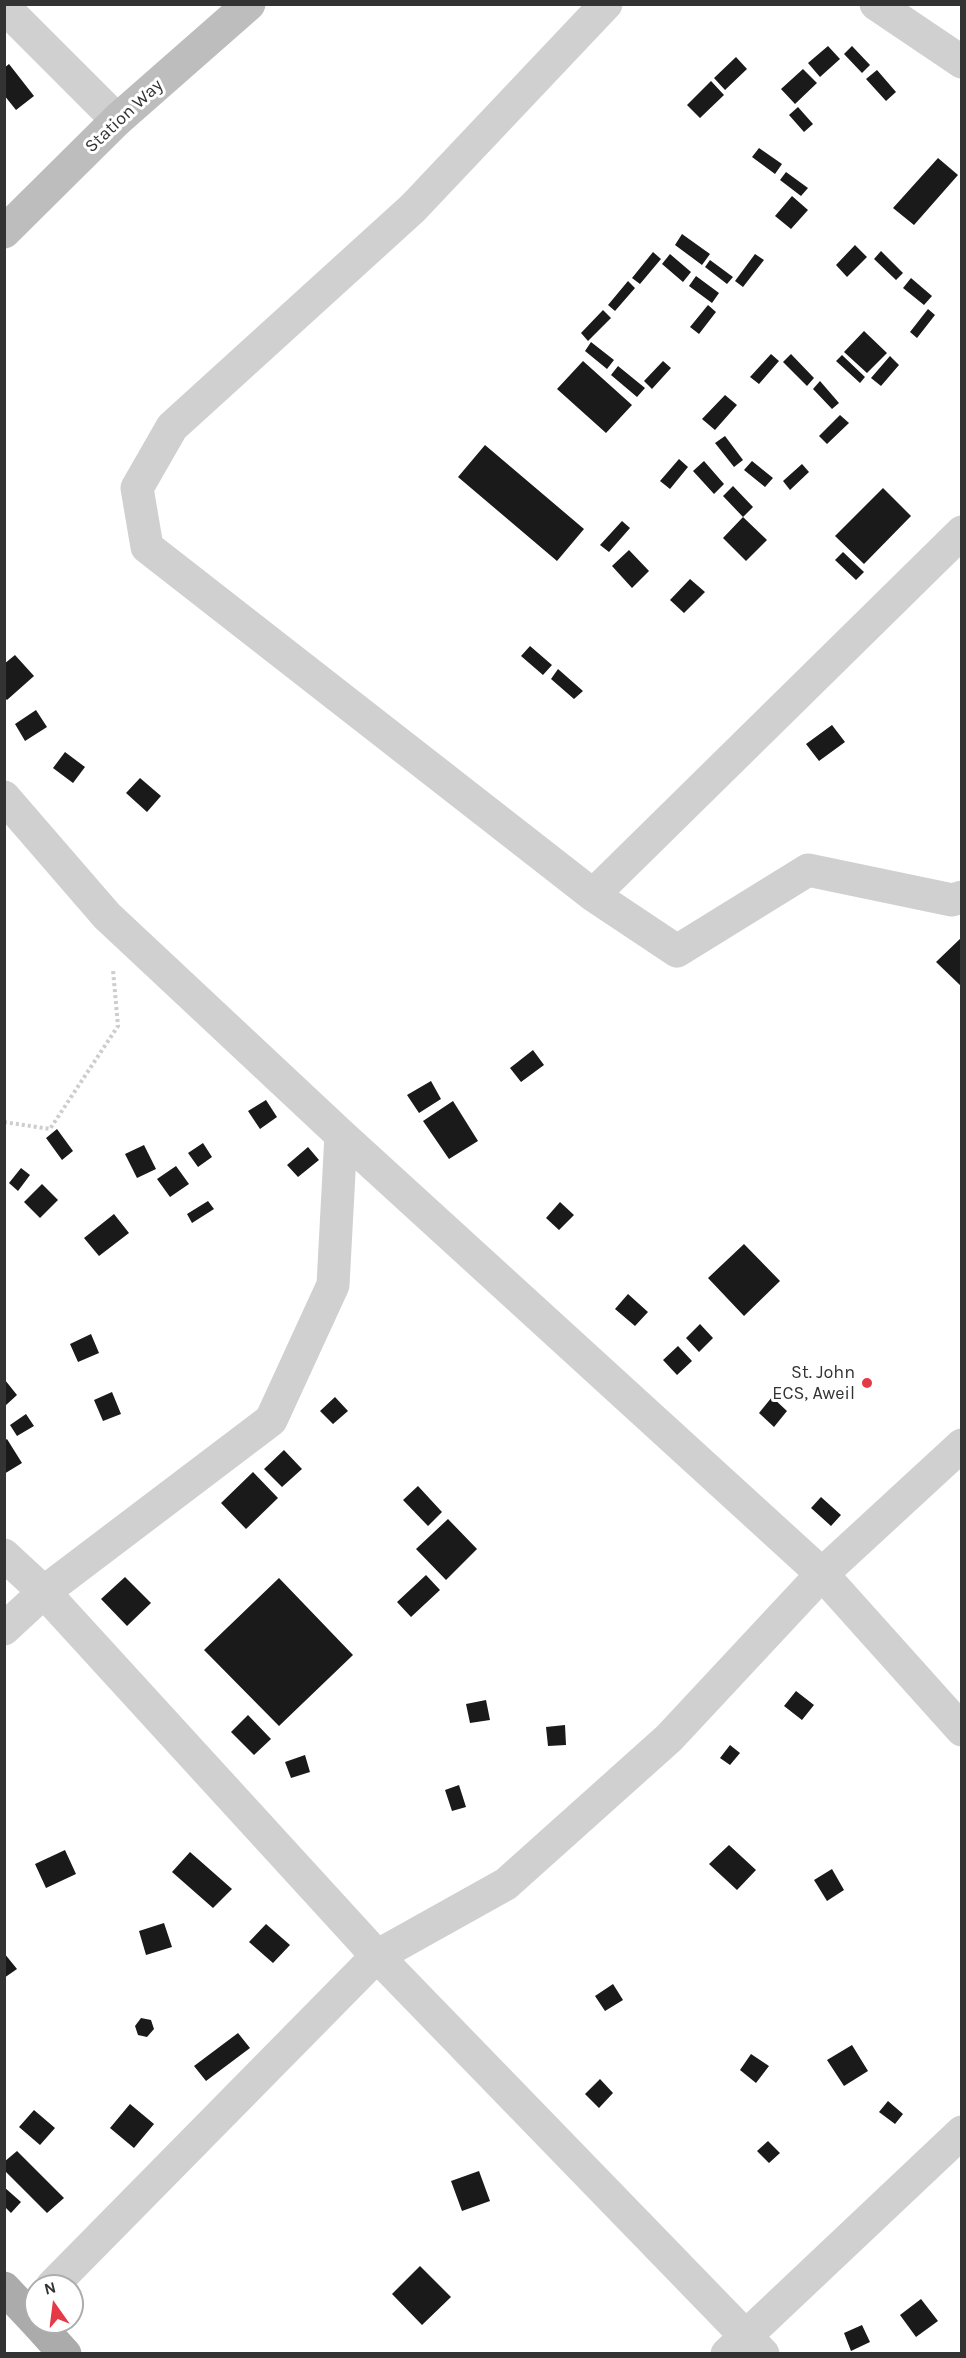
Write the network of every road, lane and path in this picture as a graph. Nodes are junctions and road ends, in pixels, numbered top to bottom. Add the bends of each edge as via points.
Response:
1 (249, 4) edge
2 (606, 4) edge
3 (876, 4) edge
4 (4, 7) edge
5 (962, 62) edge
6 (117, 120) junction
7 (4, 232) edge
8 (962, 532) edge
9 (4, 797) edge
10 (593, 895) junction
11 (962, 897) edge
12 (107, 916) junction
13 (4, 1122) edge
14 (341, 1135) junction
15 (962, 1445) edge
16 (4, 1554) edge
17 (822, 1574) junction
18 (44, 1592) junction
19 (4, 1629) edge
20 (962, 1730) edge
21 (377, 1956) junction
22 (962, 2132) edge
23 (64, 2274) edge
24 (4, 2288) edge
25 (24, 2310) edge
26 (46, 2334) edge
27 (746, 2348) edge
28 (65, 2354) edge

1 - 6 main road, Station Way
2 - 10 street via 413,208 172,427 137,488 147,547
3 - 5 street
4 - 6 street
6 - 7 main road, Station Way
8 - 10 street
9 - 12 street
10 - 11 street via 677,951 808,870 952,900
12 - 13 path via 118,1026 50,1129
12 - 14 street
14 - 17 street
14 - 18 street via 333,1285 271,1420
15 - 17 street
16 - 18 street
17 - 20 street
17 - 21 street via 669,1738 506,1884
18 - 19 street
18 - 21 street
21 - 23 street
21 - 27 street
22 - 27 street
24 - 25 main road
26 - 28 main road

